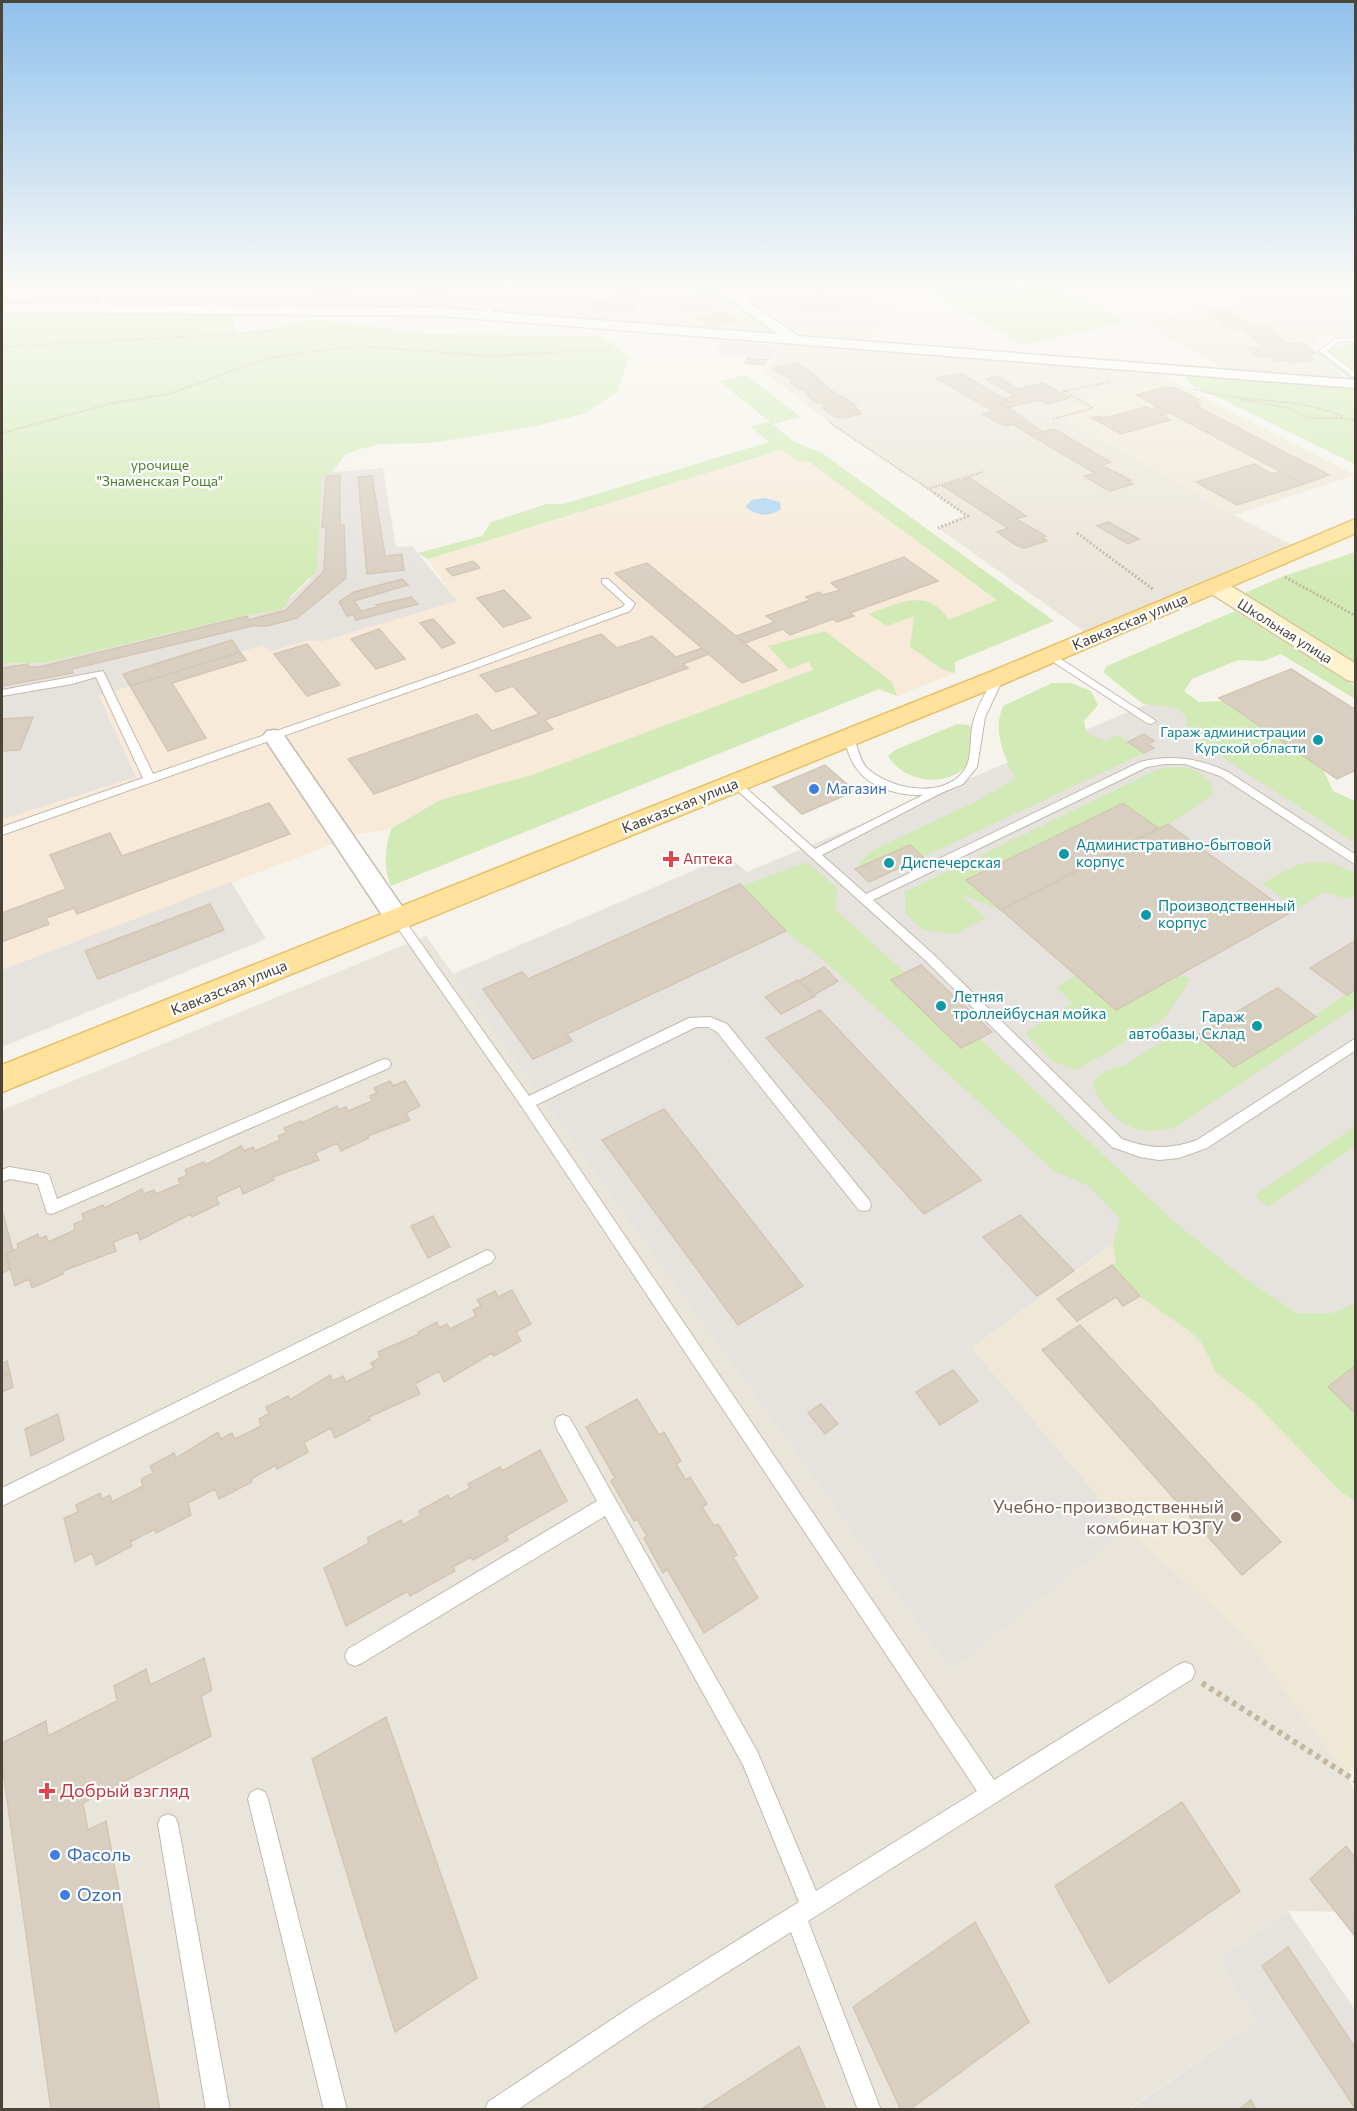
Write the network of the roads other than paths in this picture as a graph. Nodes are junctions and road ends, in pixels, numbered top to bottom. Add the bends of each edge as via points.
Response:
1 (1356, 525) edge
2 (604, 581) dead end
3 (1215, 586) junction
4 (1050, 656) junction
5 (1356, 675) edge
6 (999, 677) junction
7 (2, 693) edge
8 (1151, 721) dead end
9 (274, 736) junction
10 (849, 738) junction
11 (150, 780) junction
12 (734, 783) junction
13 (949, 787) junction
14 (2, 831) edge
15 (815, 854) junction
16 (1356, 861) edge
17 (865, 899) junction
18 (399, 921) junction
19 (1356, 1043) edge
20 (384, 1064) dead end
21 (2, 1079) edge
22 (527, 1104) junction
23 (2, 1176) edge
24 (864, 1206) dead end
25 (487, 1257) dead end
26 (563, 1423) dead end
27 (2, 1497) edge
28 (609, 1504) junction
29 (355, 1656) dead end
30 (1185, 1672) road end
31 (991, 1793) junction
32 (258, 1799) dead end
33 (168, 1824) dead end
34 (804, 1912) junction
35 (218, 2109) edge
36 (336, 2109) edge
37 (496, 2109) edge
38 (870, 2109) edge

1 - 3 main road, Кавказская улица
2 - 9 lane via 630,604 627,609
3 - 4 main road, Кавказская улица
3 - 5 street, Школьная улица
4 - 6 main road, Кавказская улица
4 - 8 lane
6 - 10 main road, Кавказская улица
6 - 13 lane via 982,708 973,765 964,778
7 - 11 lane via 99,673
9 - 11 lane
9 - 18 street
10 - 12 main road, Кавказская улица
10 - 13 lane via 859,765 882,783 916,791
11 - 14 lane
12 - 15 lane
12 - 18 main road, Кавказская улица
13 - 15 lane
15 - 17 lane
16 - 17 lane via 1224,774 1201,764 1165,760 1144,764
17 - 19 lane via 1117,1143 1139,1152 1161,1156 1202,1144
18 - 21 main road, Кавказская улица
18 - 22 lane
20 - 23 lane via 52,1208 44,1179 9,1173
22 - 24 lane via 694,1022 710,1022 722,1028
22 - 31 lane
25 - 27 lane
26 - 28 lane
28 - 29 lane
28 - 34 lane via 750,1758
30 - 31 lane
31 - 34 lane
32 - 36 lane
33 - 35 lane
34 - 37 lane
34 - 38 lane

